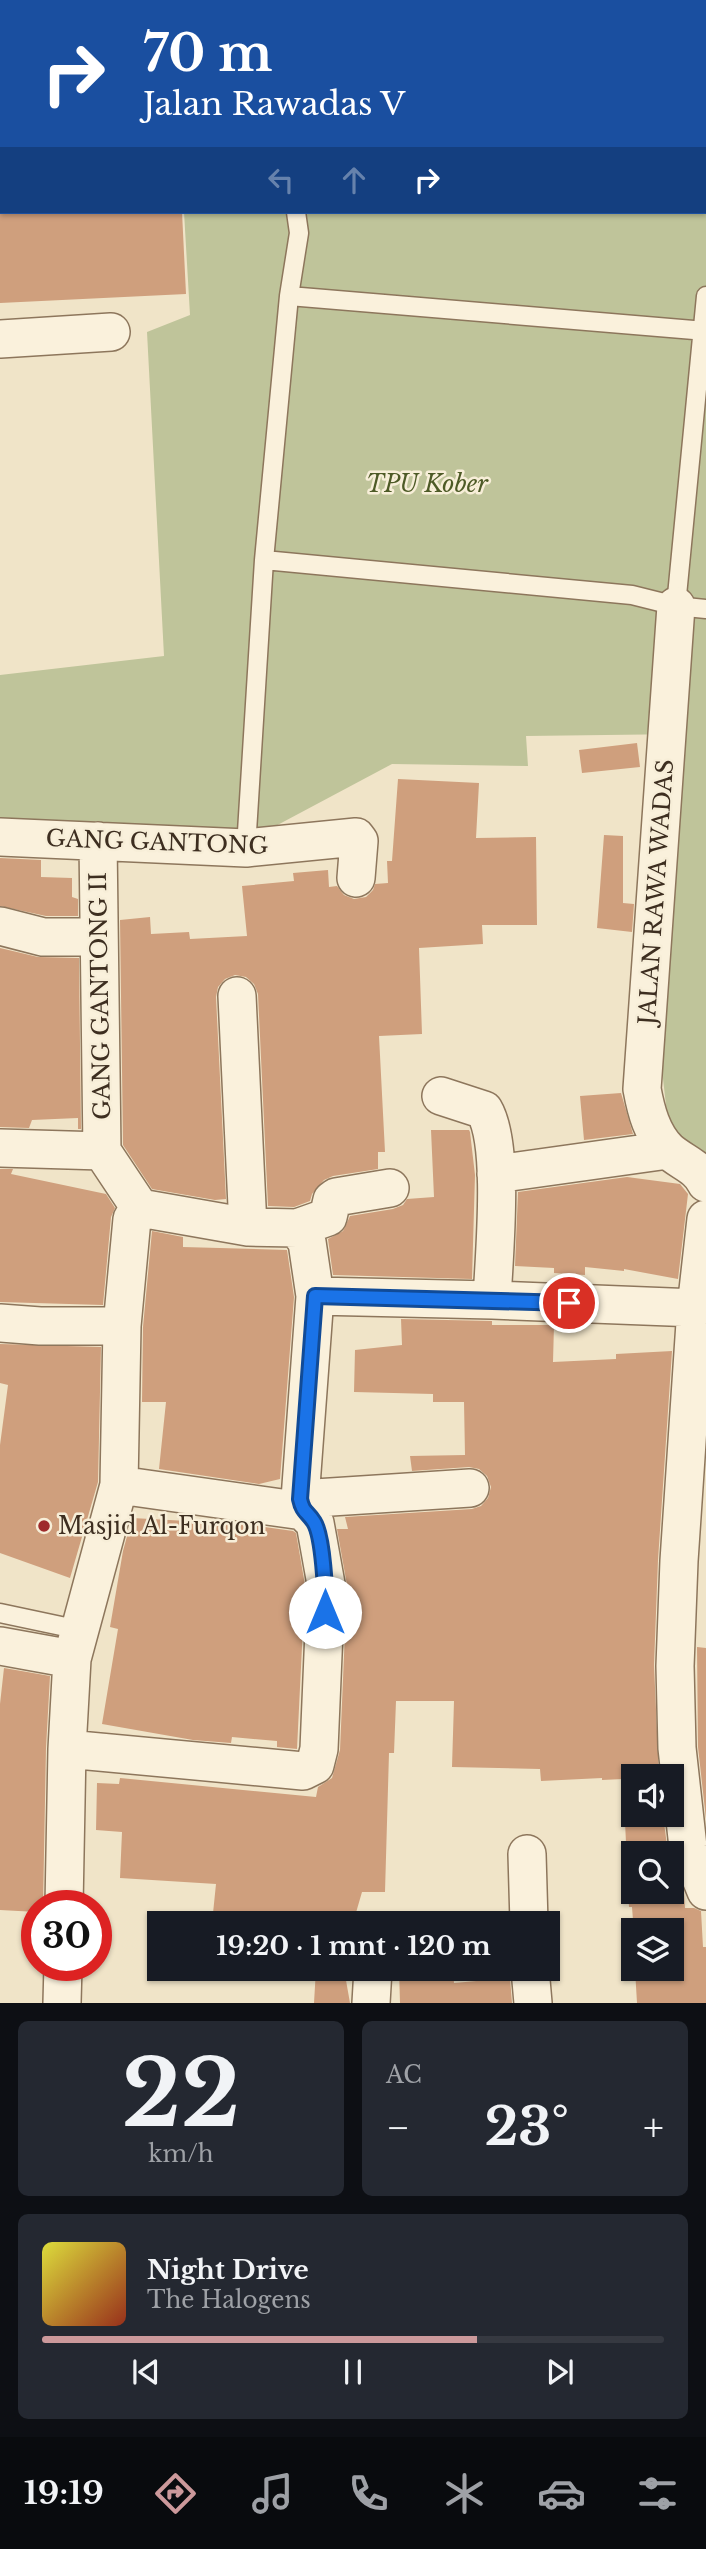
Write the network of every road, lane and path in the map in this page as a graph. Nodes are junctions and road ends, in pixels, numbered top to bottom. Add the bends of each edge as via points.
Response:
1 (296, 214) edge
2 (289, 296) junction
3 (706, 296) edge
4 (704, 331) edge
5 (111, 332) dead end
6 (0, 339) edge
7 (264, 560) junction
8 (691, 608) edge
9 (0, 837) edge
10 (98, 841) junction
11 (246, 848) junction
12 (356, 878) dead end
13 (0, 926) edge
14 (99, 937) junction
15 (237, 996) dead end
16 (441, 1096) dead end
17 (0, 1148) edge
18 (668, 1150) junction
19 (102, 1152) junction
20 (496, 1174) junction
21 (706, 1183) edge
22 (390, 1188) dead end
23 (140, 1208) junction
24 (706, 1219) edge
25 (248, 1227) junction
26 (297, 1228) junction
27 (315, 1296) junction
28 (492, 1300) junction
29 (696, 1308) junction
30 (0, 1323) edge
31 (122, 1326) junction
32 (119, 1485) junction
33 (470, 1488) dead end
34 (302, 1505) junction
35 (693, 1561) edge
36 (0, 1613) edge
37 (76, 1644) junction
38 (0, 1646) edge
39 (67, 1749) junction
40 (527, 1854) dead end
41 (64, 1890) edge
42 (706, 1891) edge
43 (529, 1911) edge
44 (63, 1981) edge
45 (372, 1981) edge
46 (531, 1981) edge
47 (62, 2003) edge
48 (370, 2003) edge
49 (533, 2003) edge

1 - 2 lane via 299,233
2 - 4 lane
2 - 7 lane
3 - 4 lane
4 - 8 lane
5 - 6 street
7 - 8 lane via 632,595
7 - 11 lane
8 - 18 street, JALAN RAWA WADAS via 642,1089 646,1112
9 - 10 street, GANG GANTONG
10 - 11 street, GANG GANTONG
10 - 14 street, GANG GANTONG II
11 - 12 street, GANG GANTONG via 356,837
13 - 14 street via 43,937
14 - 19 street, GANG GANTONG II
15 - 25 street
16 - 20 street via 484,1110 491,1122
17 - 19 street
18 - 20 street
18 - 21 street, JALAN RAWA WADAS via 696,1168
19 - 23 street
20 - 28 street
22 - 26 street via 336,1197 328,1217
23 - 25 street
23 - 31 street via 132,1219
24 - 29 street
25 - 26 street
26 - 27 street via 307,1242
27 - 28 street
27 - 34 street
28 - 29 street
29 - 35 street
30 - 31 street
31 - 32 street
32 - 34 street
32 - 37 street
33 - 34 street
34 - 39 street via 315,1523 326,1584 315,1765 303,1771
35 - 42 street via 675,1666 677,1748 688,1847
36 - 37 lane
37 - 38 street
37 - 39 street
39 - 41 street
40 - 43 street
44 - 47 street
45 - 48 street
46 - 49 street

